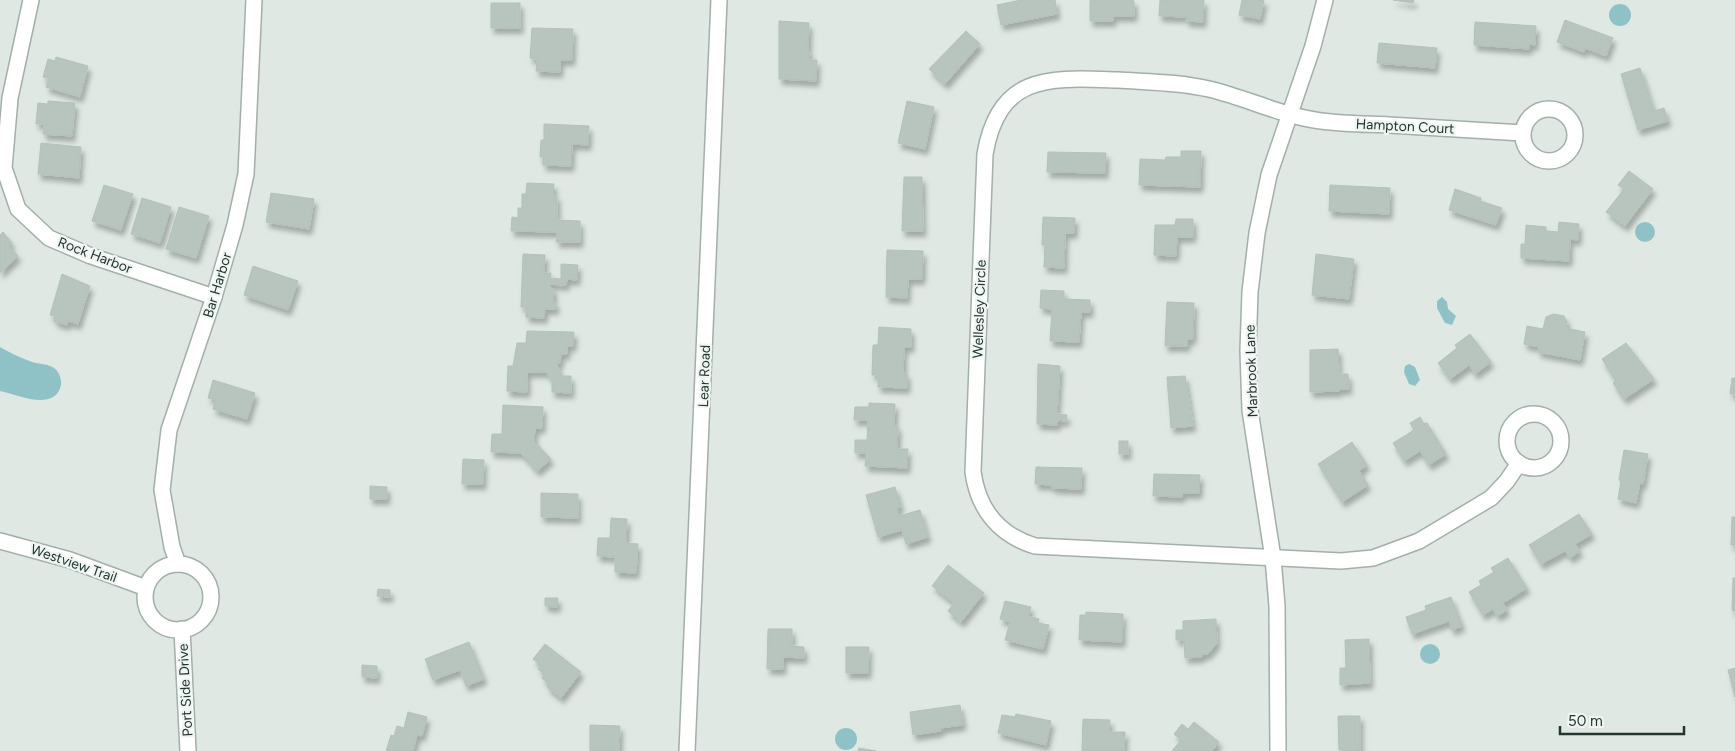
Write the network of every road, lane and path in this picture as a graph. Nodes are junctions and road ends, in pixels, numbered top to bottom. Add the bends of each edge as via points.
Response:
1 (31, 0) edge
2 (254, 0) edge
3 (719, 0) edge
4 (1325, 0) edge
5 (1288, 115) junction
6 (1522, 133) dead end
7 (214, 297) junction
8 (1519, 464) dead end
9 (0, 541) edge
10 (1273, 558) junction
11 (178, 564) junction
12 (146, 588) junction
13 (182, 629) junction
14 (188, 751) edge
15 (688, 751) edge
16 (1278, 751) edge

1 - 7 street, Rock Harbor via 10,98 4,168 18,209 49,238 91,256
2 - 7 street, Bar Harbor via 246,174
3 - 15 street, Lear Road
4 - 5 street, Marbrook Lane via 1313,46
5 - 6 street, Hampton Court via 1322,121
5 - 10 street, Marbrook Lane via 1269,175 1257,233 1248,351 1250,410
5 - 10 street, Wellesley Circle via 1229,94 1188,85 1061,78 1034,84 1002,109 989,134 985,154 973,472 979,499 989,516 1004,531 1035,546
7 - 11 street, Bar Harbor via 169,430 162,490
8 - 10 street, Wellesley Circle via 1491,498 1404,548 1357,560
9 - 12 street, Westview Trail via 70,560
10 - 16 street, Marbrook Lane via 1277,606
11 - 12 street via 158,570
11 - 13 street, Port Side Drive via 189,565 198,571 206,579 210,594 208,611 202,620
12 - 13 street, Port Side Drive via 145,599 153,618 171,629
13 - 14 street, Port Side Drive

